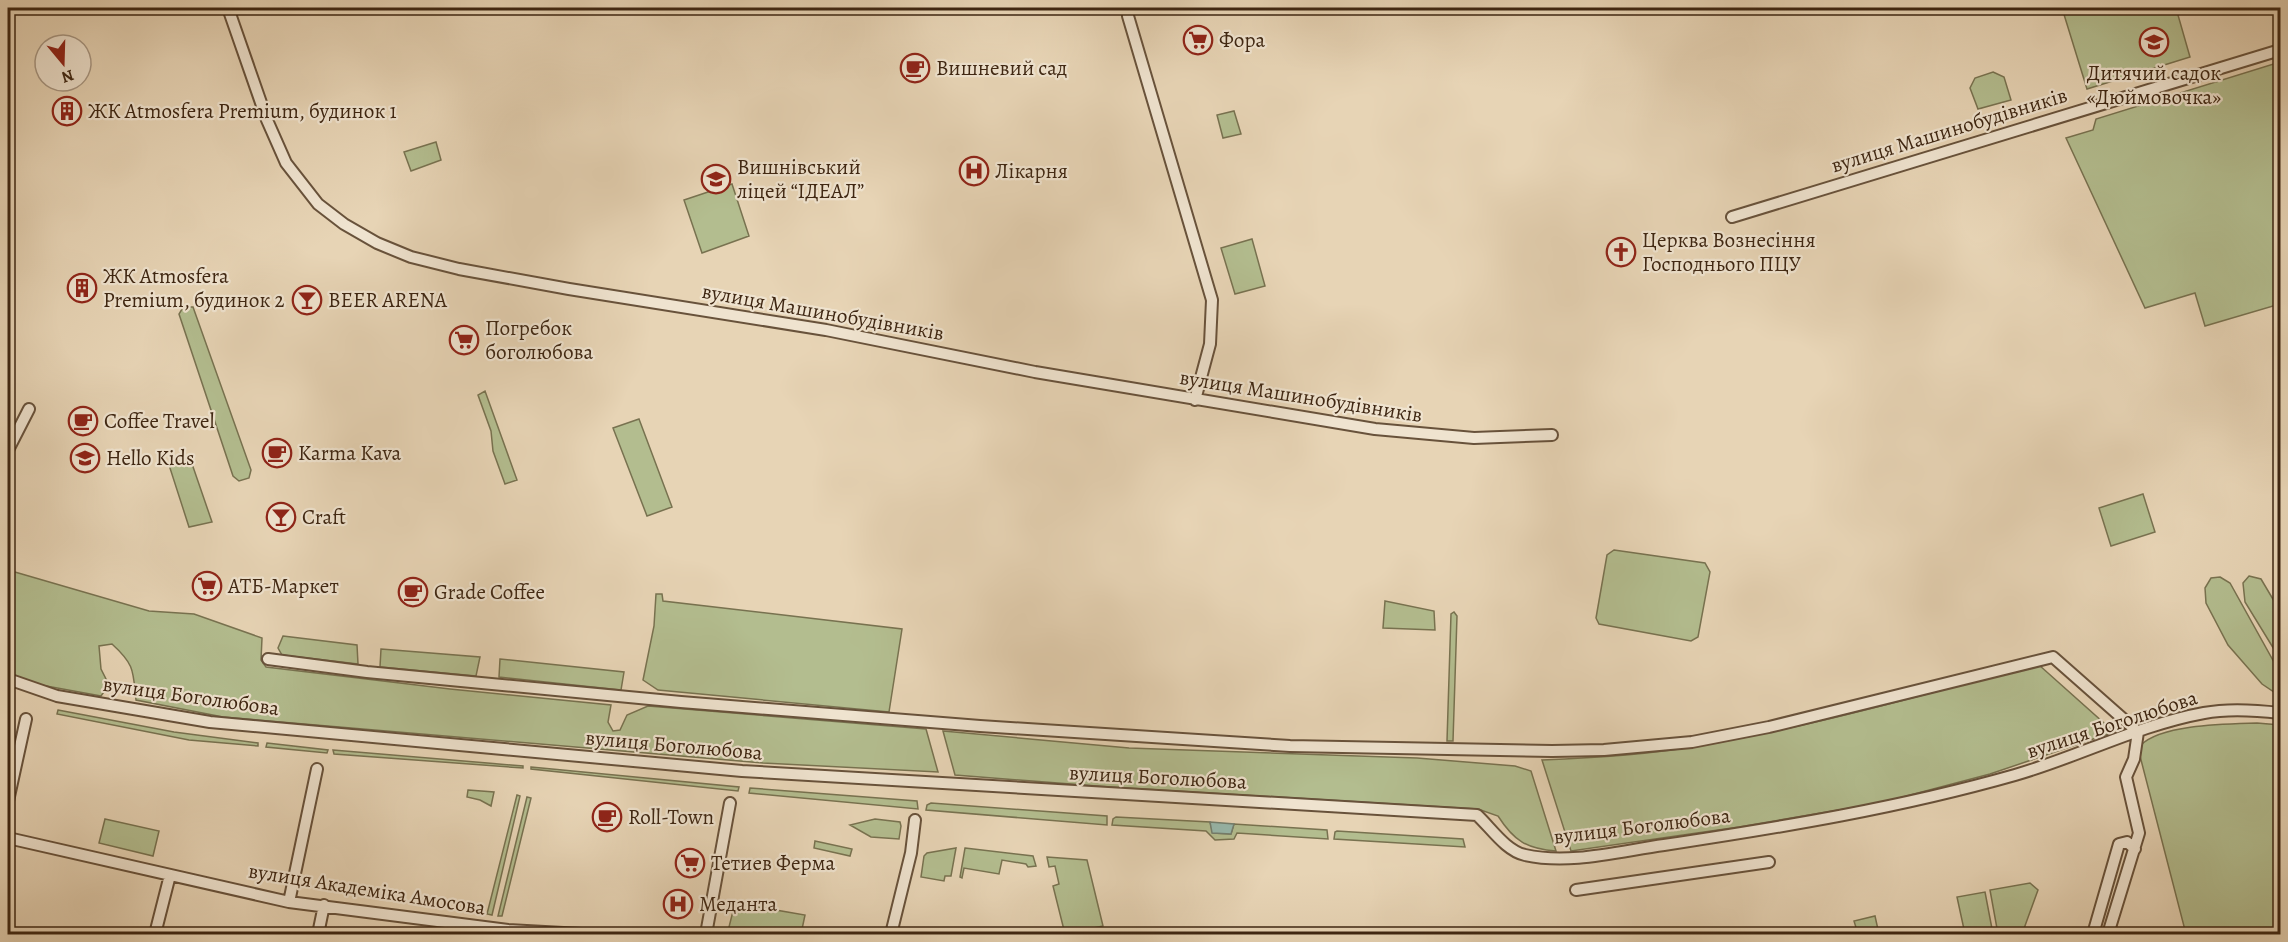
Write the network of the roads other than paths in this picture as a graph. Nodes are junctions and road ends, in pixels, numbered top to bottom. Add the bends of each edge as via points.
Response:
1 (228, 8) edge
2 (1127, 8) edge
3 (2280, 50) edge
4 (1732, 217) dead end
5 (1196, 400) junction
6 (29, 409) dead end
7 (1552, 435) dead end
8 (8, 450) edge
9 (268, 659) dead end
10 (8, 679) edge
11 (2280, 713) edge
12 (26, 719) dead end
13 (2138, 732) junction
14 (316, 769) dead end
15 (8, 801) edge
16 (730, 803) dead end
17 (915, 820) dead end
18 (8, 838) edge
19 (2135, 849) junction
20 (1769, 862) dead end
21 (170, 875) junction
22 (1576, 890) dead end
23 (289, 902) junction
24 (324, 905) junction
25 (155, 934) edge
26 (318, 934) edge
27 (582, 934) edge
28 (706, 934) edge
29 (891, 934) edge
30 (2093, 934) edge
31 (2108, 934) edge

1 - 5 street, вулиця Машинобудівників via 285,163 318,204 344,224 411,257 459,269 826,330
2 - 5 street via 1212,300 1210,344
3 - 4 street, вулиця Машинобудівників
5 - 7 street, вулиця Машинобудівників via 1398,432 1474,438
6 - 8 street
9 - 13 street, вулиця Боголюбова via 670,701 980,726 1290,746 1552,751 1692,742 2053,657
10 - 13 street, вулиця Боголюбова via 57,696 232,724 742,771 1477,815 1504,843 1523,855 1567,859 1882,809 2017,775
11 - 13 street, вулиця Боголюбова via 2205,713
12 - 15 street
13 - 19 street via 2134,759 2126,777 2139,833
14 - 23 street
16 - 28 street
17 - 29 street
18 - 21 street, вулиця Академіка Амосова
19 - 30 street via 2127,842 2119,844
19 - 31 street
20 - 22 street
21 - 23 street, вулиця Академіка Амосова
21 - 25 street
23 - 24 street, вулиця Академіка Амосова
24 - 26 street
24 - 27 street, вулиця Академіка Амосова via 508,930

